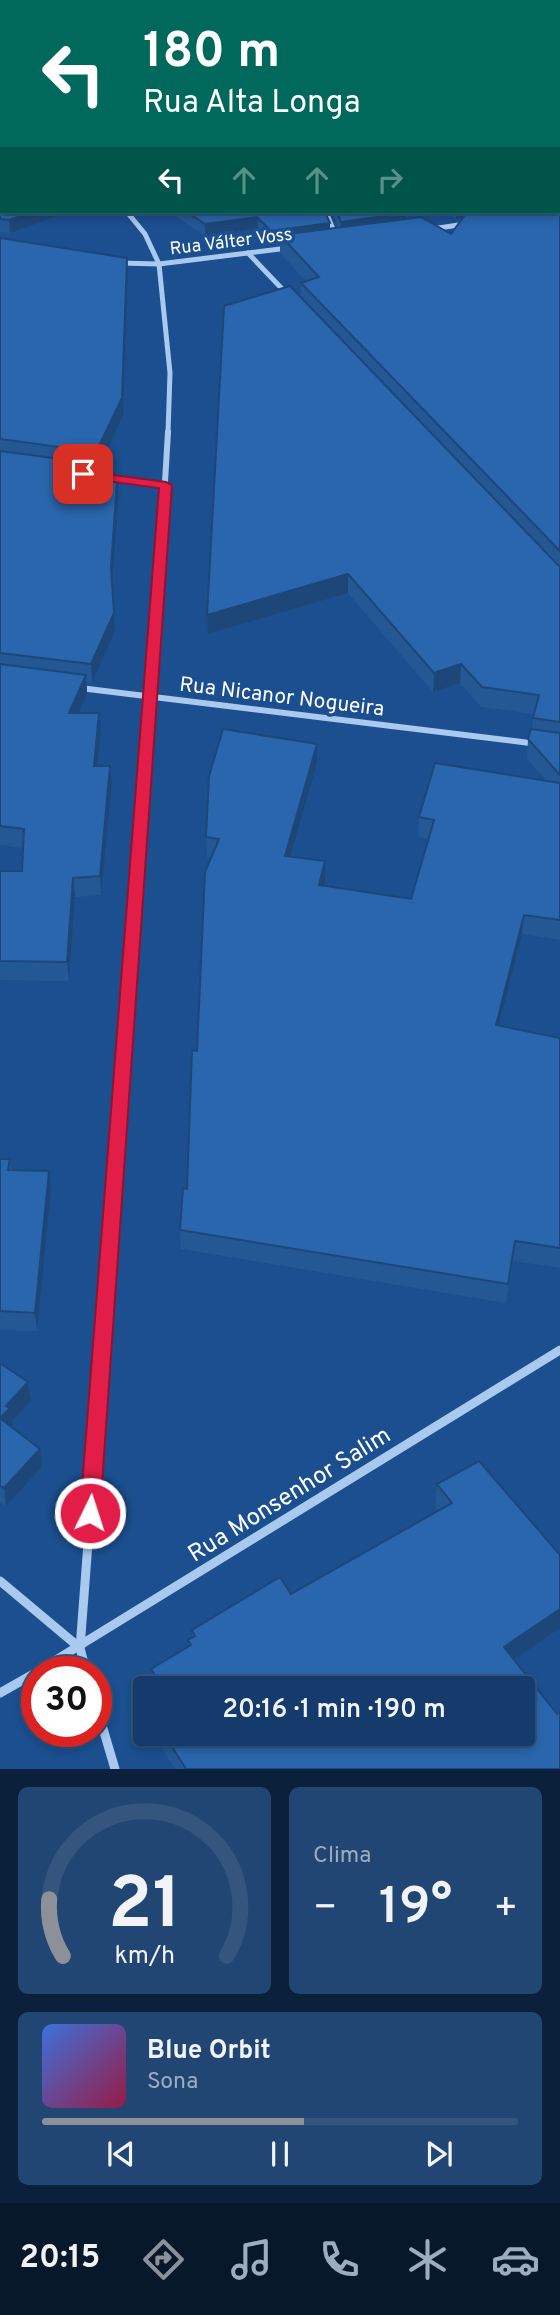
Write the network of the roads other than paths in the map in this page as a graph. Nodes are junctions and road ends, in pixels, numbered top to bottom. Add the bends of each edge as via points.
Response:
1 (129, 214) edge
2 (327, 214) edge
3 (470, 223) edge
4 (430, 229) edge
5 (325, 244) edge
6 (299, 247) edge
7 (248, 253) junction
8 (105, 263) edge
9 (159, 264) junction
10 (290, 297) edge
11 (69, 473) edge
12 (166, 485) junction
13 (69, 687) edge
14 (152, 698) junction
15 (546, 745) edge
16 (560, 1350) edge
17 (0, 1581) edge
18 (80, 1648) junction
19 (66, 1656) edge
20 (82, 1656) edge
21 (21, 1681) edge
22 (0, 1693) edge
23 (108, 1747) edge
24 (115, 1769) edge

1 - 9 street via 145,234
2 - 5 street, Rua Válter Voss via 338,242
3 - 4 street
6 - 7 street, Rua Válter Voss
7 - 9 street, Rua Válter Voss
7 - 10 street
8 - 9 street, Rua Válter Voss
9 - 12 street via 170,373
11 - 12 street
12 - 14 street
13 - 14 street, Rua Nicanor Nogueira
14 - 15 street, Rua Nicanor Nogueira
14 - 18 street
16 - 18 street, Rua Monsenhor Salim
17 - 18 street
18 - 19 street, Rua Monsenhor Salim
18 - 20 street
21 - 22 street, Rua Monsenhor Salim
23 - 24 street

